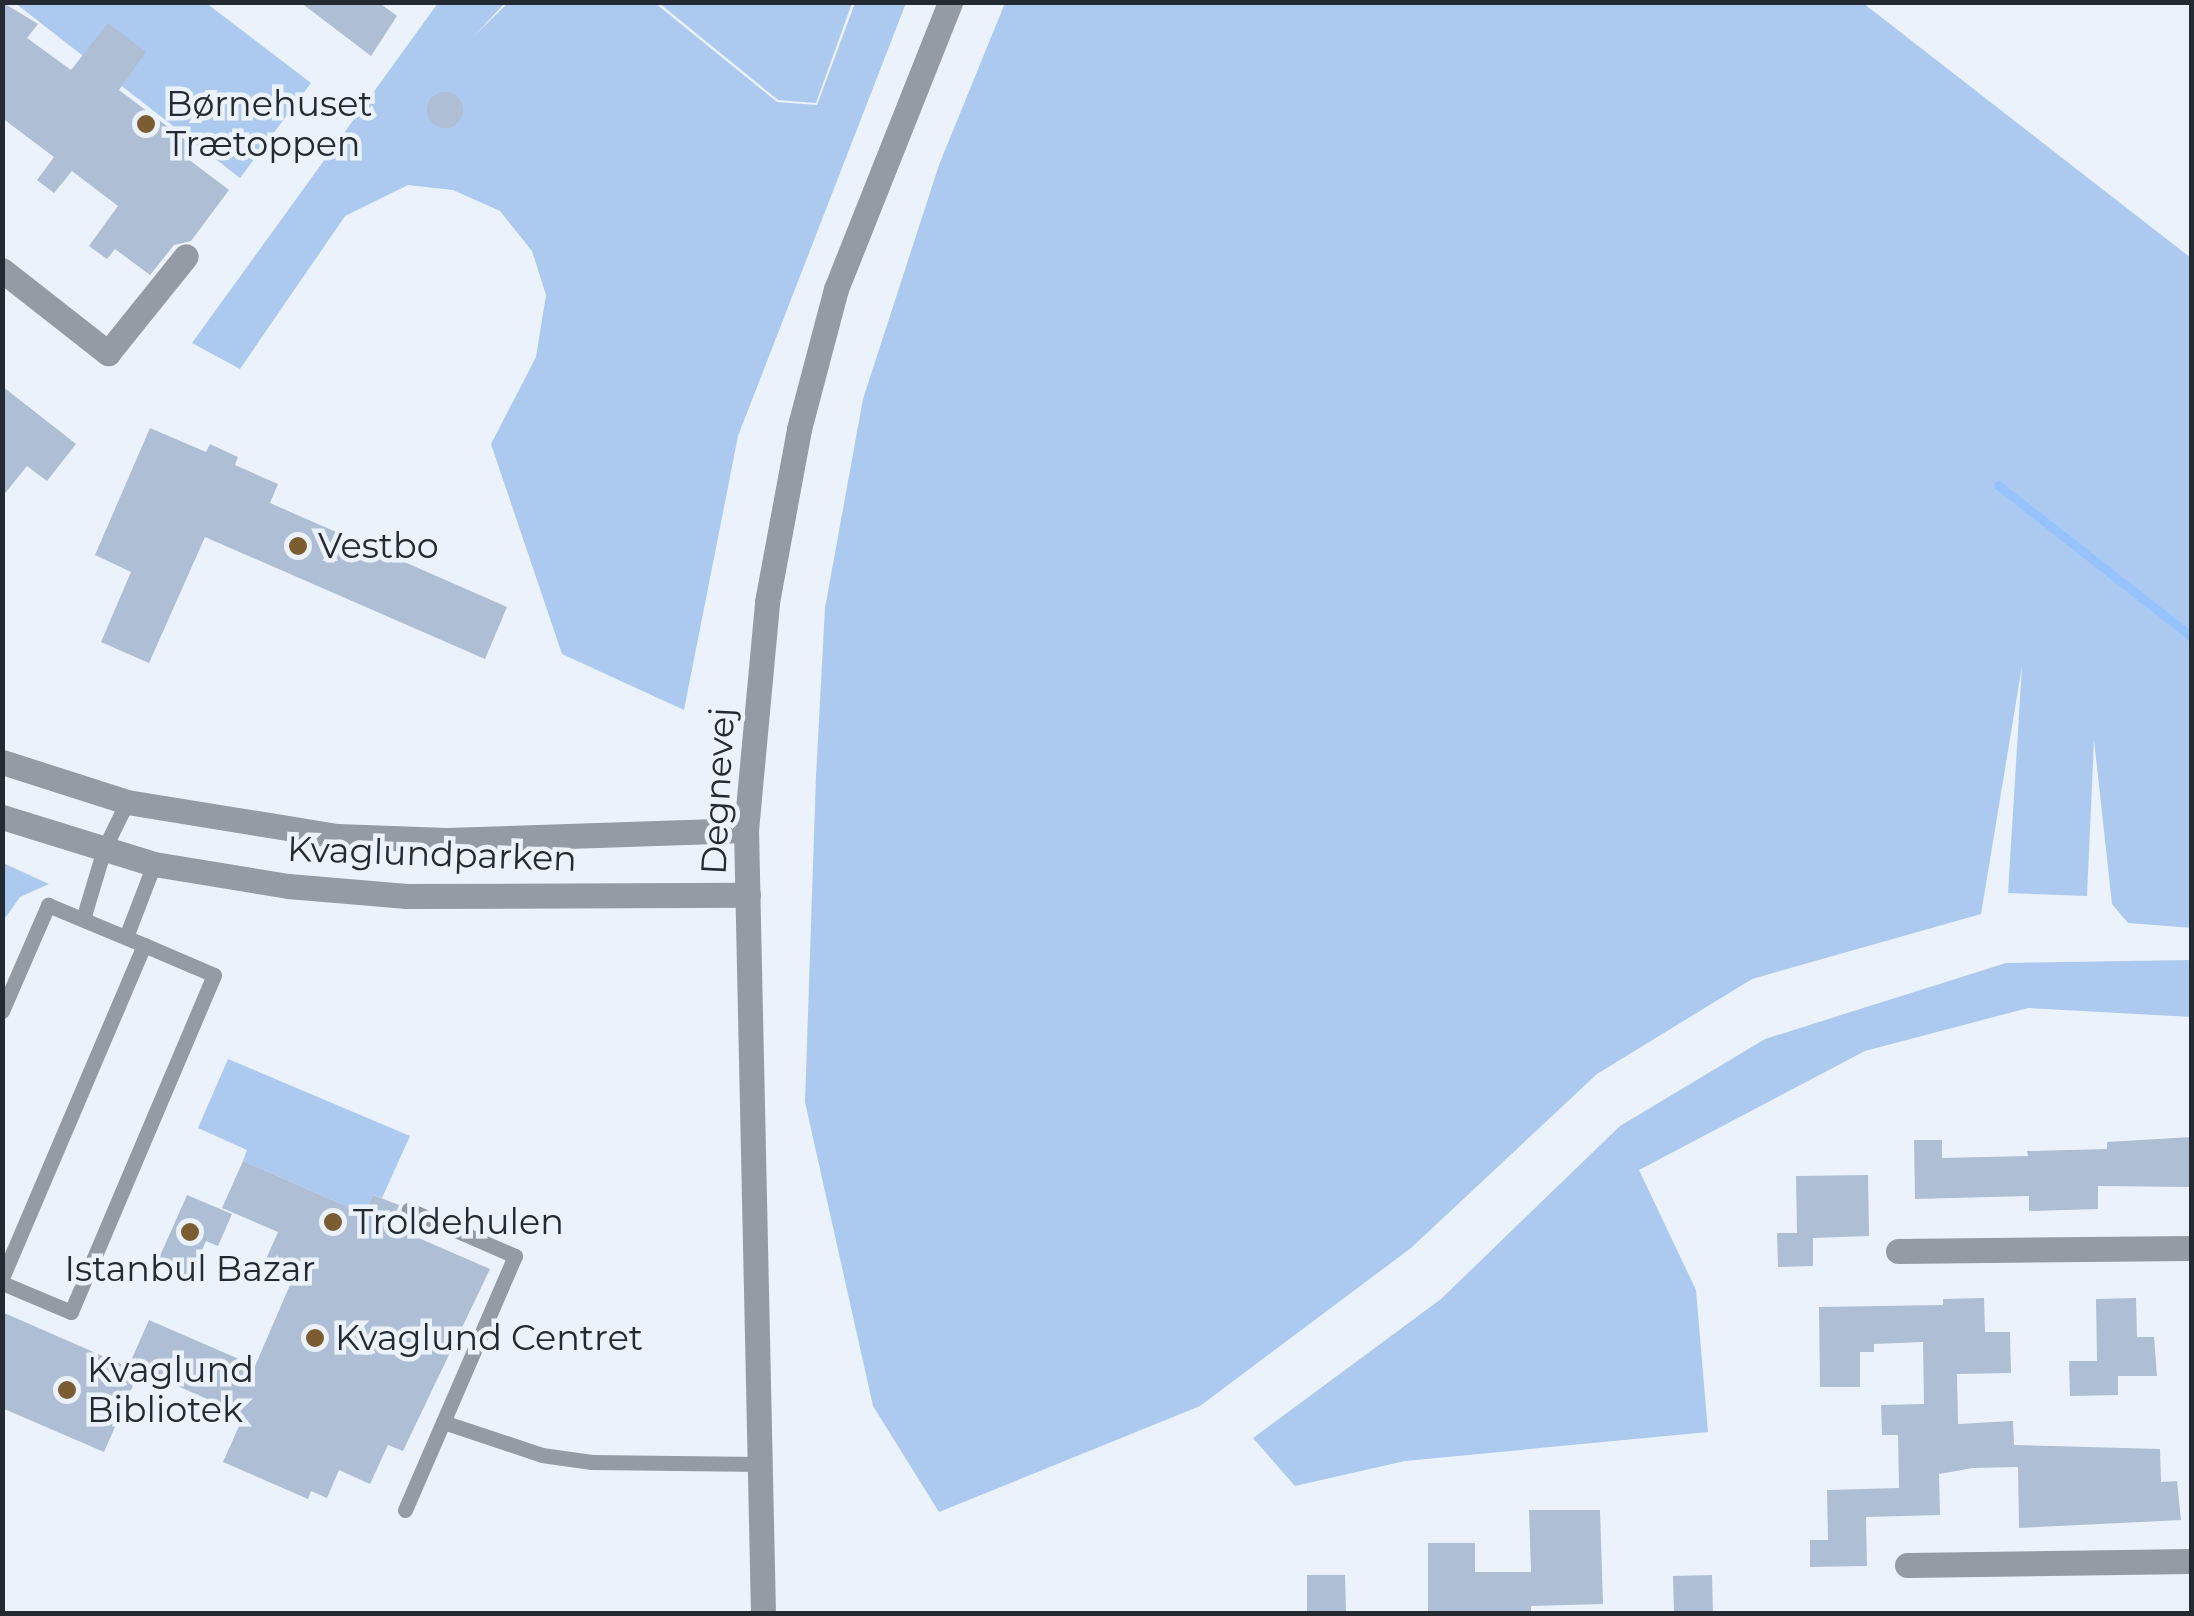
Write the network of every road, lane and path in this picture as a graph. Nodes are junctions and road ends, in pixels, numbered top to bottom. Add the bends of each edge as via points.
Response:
1 (950, 2) edge
2 (186, 256) dead end
3 (2, 270) edge
4 (2, 762) edge
5 (127, 802) junction
6 (2, 818) edge
7 (746, 830) junction
8 (104, 850) junction
9 (154, 864) junction
10 (748, 894) junction
11 (83, 920) junction
12 (126, 938) junction
13 (144, 945) junction
14 (2, 1011) edge
15 (409, 1210) dead end
16 (2192, 1248) edge
17 (1898, 1251) dead end
18 (7, 1252) edge
19 (2, 1280) edge
20 (443, 1422) junction
21 (760, 1464) junction
22 (405, 1510) dead end
23 (2192, 1561) edge
24 (1907, 1564) dead end
25 (762, 1614) edge

1 - 7 street, Degnevej via 836,289 800,429 768,602
2 - 3 street via 108,352
4 - 5 street, Kvaglundparken
5 - 7 street, Kvaglundparken via 338,836 446,840
5 - 8 lane
6 - 8 street, Kvaglundparken
7 - 10 street, Degnevej
8 - 9 street, Kvaglundparken
8 - 11 lane
9 - 10 street, Kvaglundparken via 288,886 407,896
9 - 12 lane
10 - 21 street, Degnevej
11 - 12 lane
11 - 14 lane via 48,905
12 - 13 lane
13 - 18 lane
13 - 19 lane via 214,975 71,1312
15 - 20 lane via 515,1256
16 - 17 street
18 - 19 lane
20 - 21 lane via 542,1455 592,1462
20 - 22 lane
21 - 25 street, Degnevej
23 - 24 street

